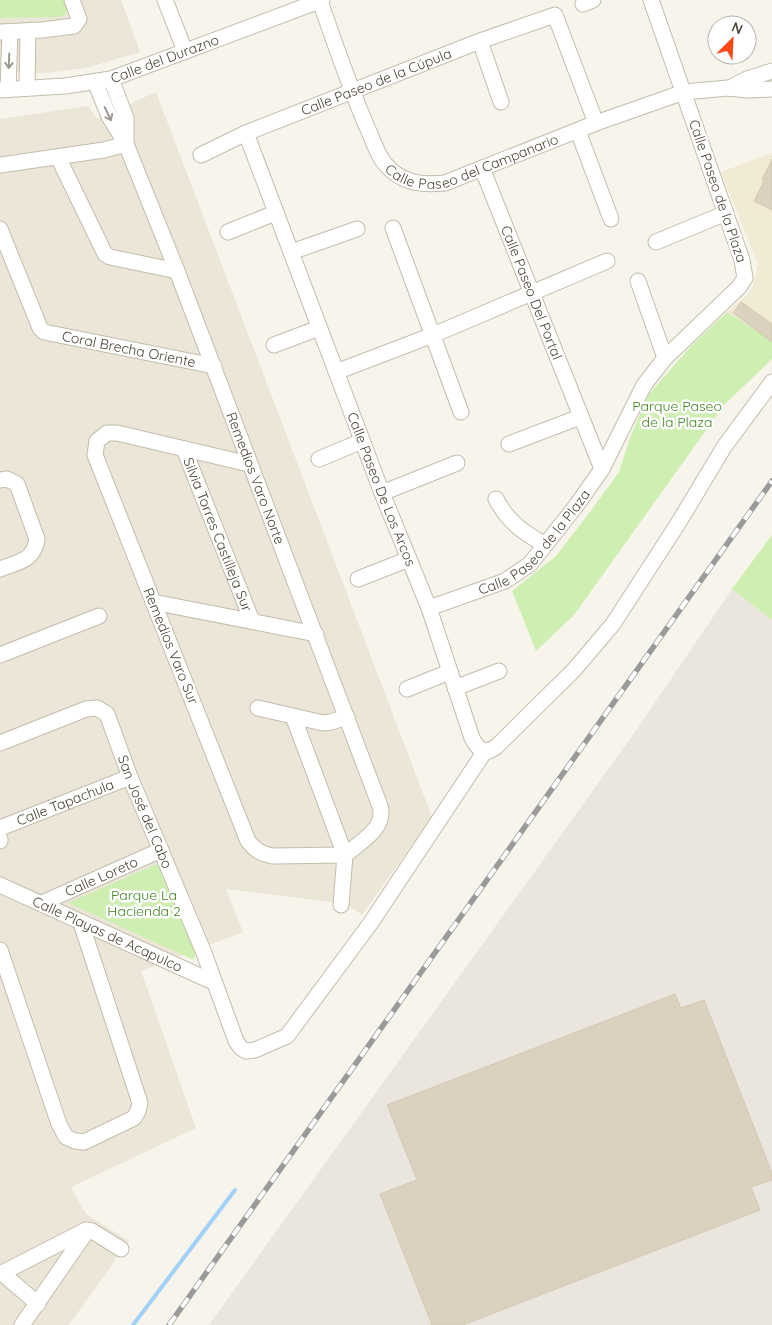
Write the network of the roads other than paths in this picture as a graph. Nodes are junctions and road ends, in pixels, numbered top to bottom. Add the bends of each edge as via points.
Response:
1 (72, 0) edge
2 (166, 0) edge
3 (651, 0) edge
4 (321, 1) edge
5 (28, 31) junction
6 (5, 32) edge
7 (480, 41) junction
8 (185, 51) junction
9 (772, 71) edge
10 (111, 79) junction
11 (95, 82) junction
12 (27, 88) junction
13 (728, 88) junction
14 (772, 89) edge
15 (4, 90) edge
16 (352, 92) junction
17 (684, 92) junction
18 (501, 102) dead end
19 (596, 124) junction
20 (578, 131) junction
21 (246, 133) junction
22 (126, 144) junction
23 (201, 155) dead end
24 (58, 157) junction
25 (0, 165) edge
26 (482, 168) junction
27 (275, 212) junction
28 (726, 213) junction
29 (611, 219) dead end
30 (393, 228) dead end
31 (0, 229) edge
32 (357, 229) dead end
33 (228, 232) dead end
34 (656, 242) dead end
35 (291, 252) junction
36 (607, 261) dead end
37 (177, 271) junction
38 (638, 281) dead end
39 (532, 294) junction
40 (319, 328) junction
41 (433, 335) junction
42 (274, 345) dead end
43 (665, 358) junction
44 (214, 366) junction
45 (336, 372) junction
46 (772, 382) edge
47 (461, 412) dead end
48 (580, 417) junction
49 (362, 441) junction
50 (509, 444) dead end
51 (184, 449) junction
52 (319, 459) dead end
53 (458, 463) dead end
54 (249, 464) junction
55 (602, 469) junction
56 (0, 480) edge
57 (382, 493) junction
58 (496, 499) dead end
59 (545, 545) junction
60 (409, 559) junction
61 (0, 569) edge
62 (358, 579) dead end
63 (154, 602) junction
64 (429, 608) junction
65 (99, 616) dead end
66 (252, 621) junction
67 (316, 634) junction
68 (0, 655) edge
69 (499, 671) dead end
70 (449, 672) junction
71 (455, 688) junction
72 (407, 689) dead end
73 (258, 708) dead end
74 (292, 716) junction
75 (347, 717) junction
76 (0, 743) edge
77 (490, 749) junction
78 (130, 777) junction
79 (0, 828) edge
80 (161, 850) junction
81 (345, 855) junction
82 (0, 884) edge
83 (42, 903) junction
84 (341, 905) dead end
85 (81, 923) junction
86 (0, 950) edge
87 (213, 982) junction
88 (88, 1230) junction
89 (121, 1249) dead end
90 (1, 1273) edge
91 (38, 1304) junction
92 (22, 1325) edge

1 - 5 street via 78,19 74,26
2 - 8 street
3 - 17 street, Calle Paseo de la Plaza
4 - 8 street, Calle del Durazno
4 - 16 street, Calle Paseo del Campanario
5 - 6 street
5 - 12 street
6 -> 15 street
7 - 16 street, Calle Paseo de la Cúpula
7 - 18 street
7 - 19 street, Calle Paseo de la Cúpula via 555,15
8 - 10 street, Calle del Durazno
9 - 13 street
10 - 11 street, Calle del Durazno
10 - 22 street, Remedios Varo Norte via 126,118
11 - 12 street, Calle del Durazno
11 -> 22 street, Remedios Varo Norte via 109,116
12 - 15 street, Calle del Durazno
13 - 14 street
13 - 17 street, Calle Paseo del Campanario
16 - 21 street, Calle Paseo de la Cúpula
16 - 26 street, Calle Paseo del Campanario via 382,161 402,178 427,185 445,183
17 - 19 street, Calle Paseo del Campanario
17 - 28 street, Calle Paseo de la Plaza
19 - 20 street, Calle Paseo del Campanario
20 - 26 street, Calle Paseo del Campanario
20 - 29 street
21 - 23 street, Calle Paseo de la Cúpula
21 - 27 street, Calle Paseo De Los Arcos
22 - 24 street
22 - 37 street, Remedios Varo Norte
24 - 25 street
24 - 37 street via 107,256
26 - 39 street, Calle Paseo Del Portal
27 - 33 street
27 - 35 street, Calle Paseo De Los Arcos
28 - 34 street
28 - 43 street, Calle Paseo de la Plaza via 745,270 743,282
30 - 41 street
31 - 44 street, Coral Brecha Oriente via 44,332
32 - 35 street
35 - 40 street, Calle Paseo De Los Arcos
36 - 39 street
37 - 44 street, Remedios Varo Norte
38 - 43 street
39 - 41 street
39 - 48 street, Calle Paseo Del Portal
40 - 42 street
40 - 45 street, Calle Paseo De Los Arcos
41 - 45 street
41 - 47 street
43 - 55 street, Calle Paseo de la Plaza via 644,385
44 - 54 street, Remedios Varo Norte
45 - 49 street, Calle Paseo De Los Arcos
46 - 77 street via 724,447 613,624 574,670
48 - 50 street
48 - 55 street, Calle Paseo Del Portal
49 - 52 street
49 - 57 street, Calle Paseo De Los Arcos
51 - 54 street
51 - 63 street, Remedios Varo Sur via 117,433 107,434 97,441 95,456
51 - 66 street, Silvia Torres Castilleja Sur
53 - 57 street
54 - 67 street, Remedios Varo Norte
55 - 59 street, Calle Paseo de la Plaza
56 - 61 street via 7,479 17,484 37,539 31,555
57 - 60 street, Calle Paseo De Los Arcos
58 - 59 street via 521,531
59 - 64 street, Calle Paseo de la Plaza via 530,564 505,581
60 - 62 street
60 - 64 street, Calle Paseo De Los Arcos
63 - 66 street
63 - 81 street, Remedios Varo Sur via 248,841 254,849 283,857
64 - 70 street, Calle Paseo De Los Arcos
65 - 68 street
66 - 67 street
67 - 75 street, Remedios Varo Norte
69 - 71 street
70 - 71 street, Calle Paseo De Los Arcos
70 - 72 street
71 - 77 street, Calle Paseo De Los Arcos via 476,746
73 - 74 street
74 - 75 street via 323,723
74 - 81 street
75 - 81 street, Remedios Varo Norte via 382,814 376,828
76 - 78 street, San José del Cabo via 97,708 107,714
77 - 87 street, San José del Cabo via 370,924 287,1036 255,1050 241,1048
78 - 79 street, Calle Tapachula
78 - 80 street, San José del Cabo
80 - 83 street, Calle Loreto
80 - 87 street, San José del Cabo
81 - 84 street
82 - 83 street, Calle Playas de Acapulco
83 - 85 street, Calle Playas de Acapulco
85 - 86 street via 139,1100 134,1118 84,1142 66,1137 59,1124
85 - 87 street, Calle Playas de Acapulco
88 - 89 street
88 - 90 street
88 - 91 street
90 - 91 street
91 - 92 street

